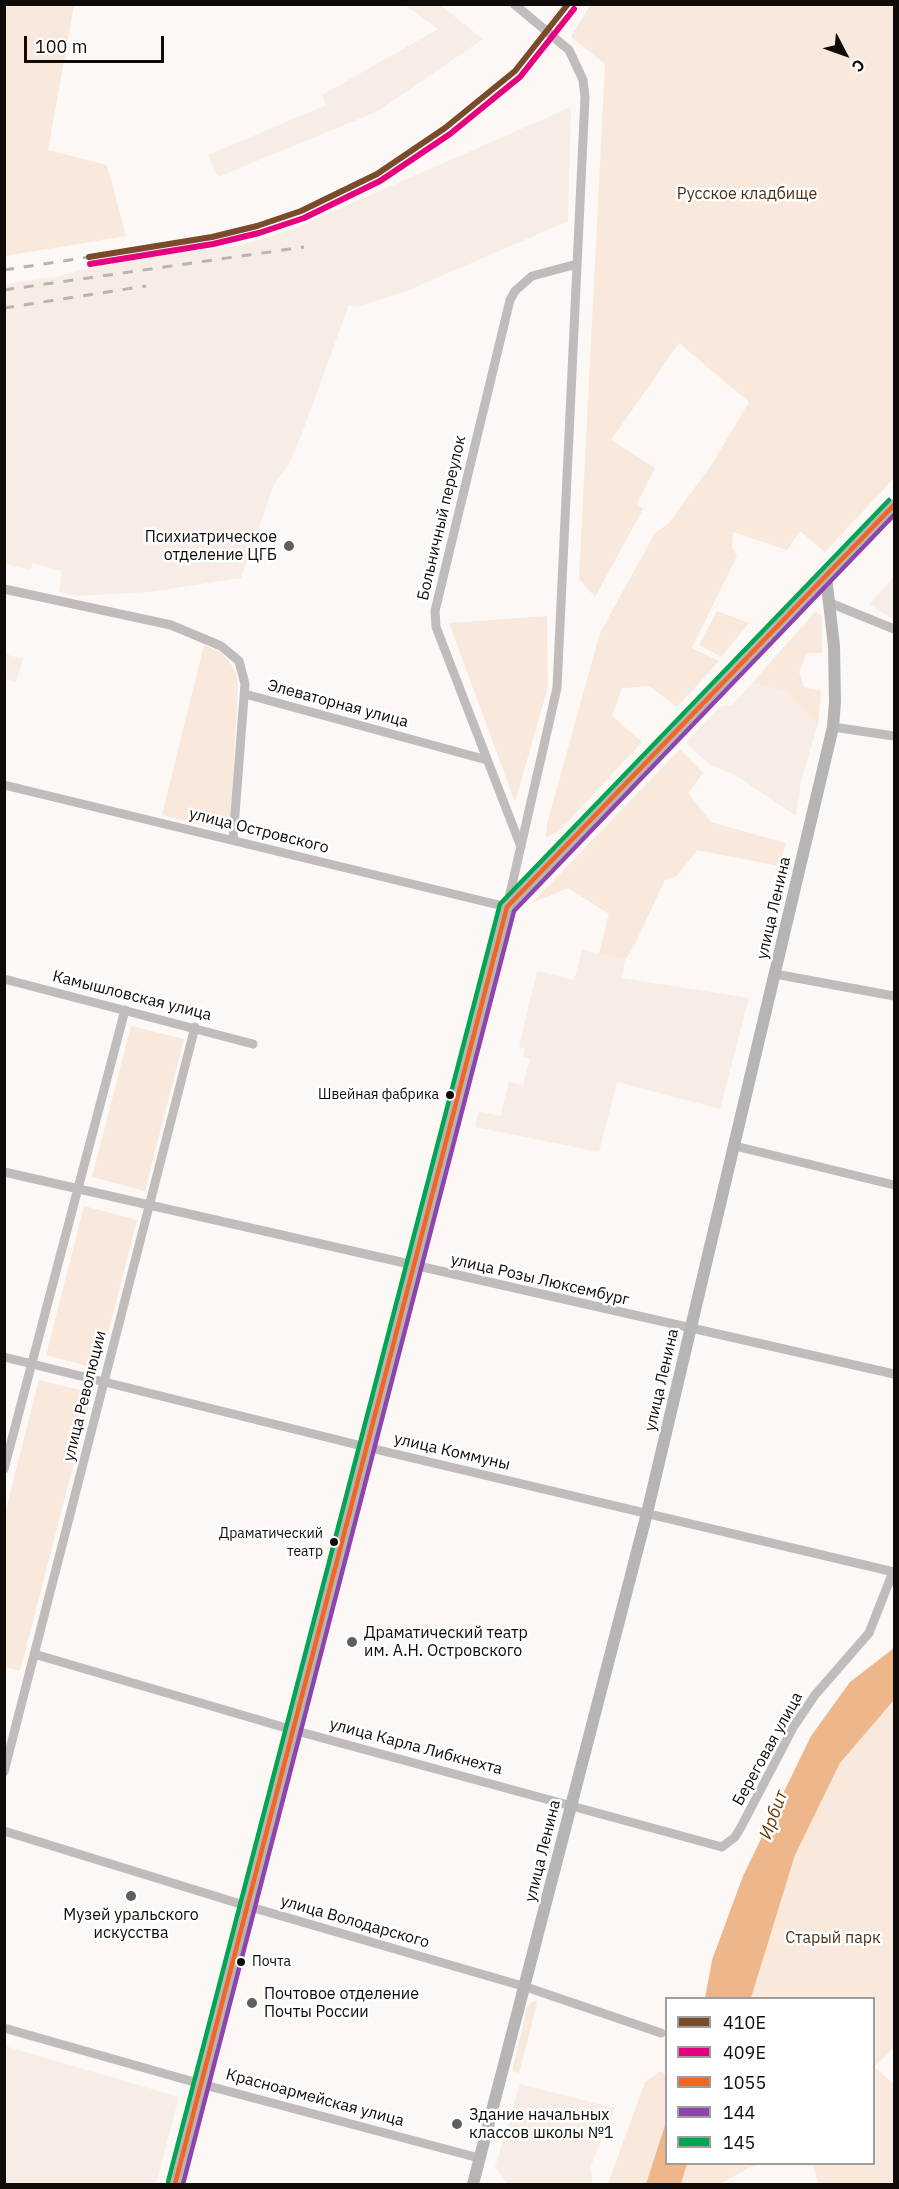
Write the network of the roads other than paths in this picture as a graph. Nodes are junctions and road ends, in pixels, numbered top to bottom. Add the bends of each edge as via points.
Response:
1 (514, 4) edge
2 (578, 264) junction
3 (894, 505) edge
4 (826, 577) junction
5 (4, 589) edge
6 (830, 603) junction
7 (894, 629) edge
8 (244, 694) junction
9 (833, 728) junction
10 (894, 736) edge
11 (487, 760) junction
12 (4, 785) edge
13 (233, 840) junction
14 (521, 847) junction
15 (507, 907) junction
16 (775, 974) junction
17 (4, 979) edge
18 (894, 996) edge
19 (125, 1010) junction
20 (195, 1028) junction
21 (253, 1044) dead end
22 (735, 1146) junction
23 (4, 1172) edge
24 (894, 1185) edge
25 (80, 1191) junction
26 (149, 1206) junction
27 (413, 1267) junction
28 (691, 1329) junction
29 (4, 1357) edge
30 (31, 1364) junction
31 (894, 1374) edge
32 (105, 1383) junction
33 (366, 1447) junction
34 (4, 1469) edge
35 (647, 1513) junction
36 (894, 1572) edge
37 (34, 1654) junction
38 (293, 1730) junction
39 (4, 1772) edge
40 (572, 1805) junction
41 (4, 1831) edge
42 (722, 1847) joint
43 (247, 1906) junction
44 (526, 1986) junction
45 (4, 2028) edge
46 (661, 2033) dead end
47 (201, 2084) junction
48 (479, 2158) junction
49 (175, 2184) edge
50 (472, 2184) edge

1 - 2 street via 569,50 583,80
2 - 11 street, Больничный переулок via 532,276 510,300 435,611 436,627
2 - 14 street via 557,688
3 - 4 main road
4 - 6 main road, улица Ленина
4 - 15 main road
5 - 8 street, Элеваторная улица via 171,625 201,636 239,661 244,672
6 - 7 street
6 - 9 main road, улица Ленина
8 - 11 street, Элеваторная улица
8 - 13 street
9 - 10 street
9 - 16 main road, улица Ленина
11 - 14 street, Больничный переулок
12 - 13 street, улица Островского
13 - 15 street, улица Островского
14 - 15 street
15 - 27 main road
16 - 18 street
16 - 22 main road, улица Ленина
17 - 19 street, Камышловская улица
19 - 20 street, Камышловская улица
19 - 25 street
20 - 21 street, Камышловская улица
20 - 26 street, улица Революции
22 - 24 street
22 - 28 main road, улица Ленина
23 - 25 street, улица Розы Люксембург
25 - 26 street, улица Розы Люксембург
25 - 30 street
26 - 27 street, улица Розы Люксембург
26 - 32 street, улица Революции
27 - 28 street, улица Розы Люксембург
27 - 33 main road
28 - 31 street, улица Розы Люксембург
28 - 35 main road, улица Ленина
29 - 30 street, улица Коммуны
30 - 32 street, улица Коммуны
30 - 34 street
32 - 33 street, улица Коммуны
32 - 37 street, улица Революции
33 - 35 street, улица Коммуны
33 - 38 main road
35 - 36 street, улица Коммуны
35 - 40 main road, улица Ленина
36 - 42 street, Береговая улица via 869,1633 815,1695 794,1726 735,1837
37 - 38 street, улица Карла Либкнехта
37 - 39 street, улица Революции
38 - 40 street, улица Карла Либкнехта
38 - 43 main road
40 - 42 street, улица Карла Либкнехта
40 - 44 main road, улица Ленина
41 - 43 street, улица Володарского
43 - 44 street, улица Володарского
43 - 47 main road
44 - 46 street, улица Володарского
44 - 48 main road, улица Ленина
45 - 47 street, Красноармейская улица
47 - 48 street, Красноармейская улица
47 - 49 main road
48 - 50 main road, улица Ленина

